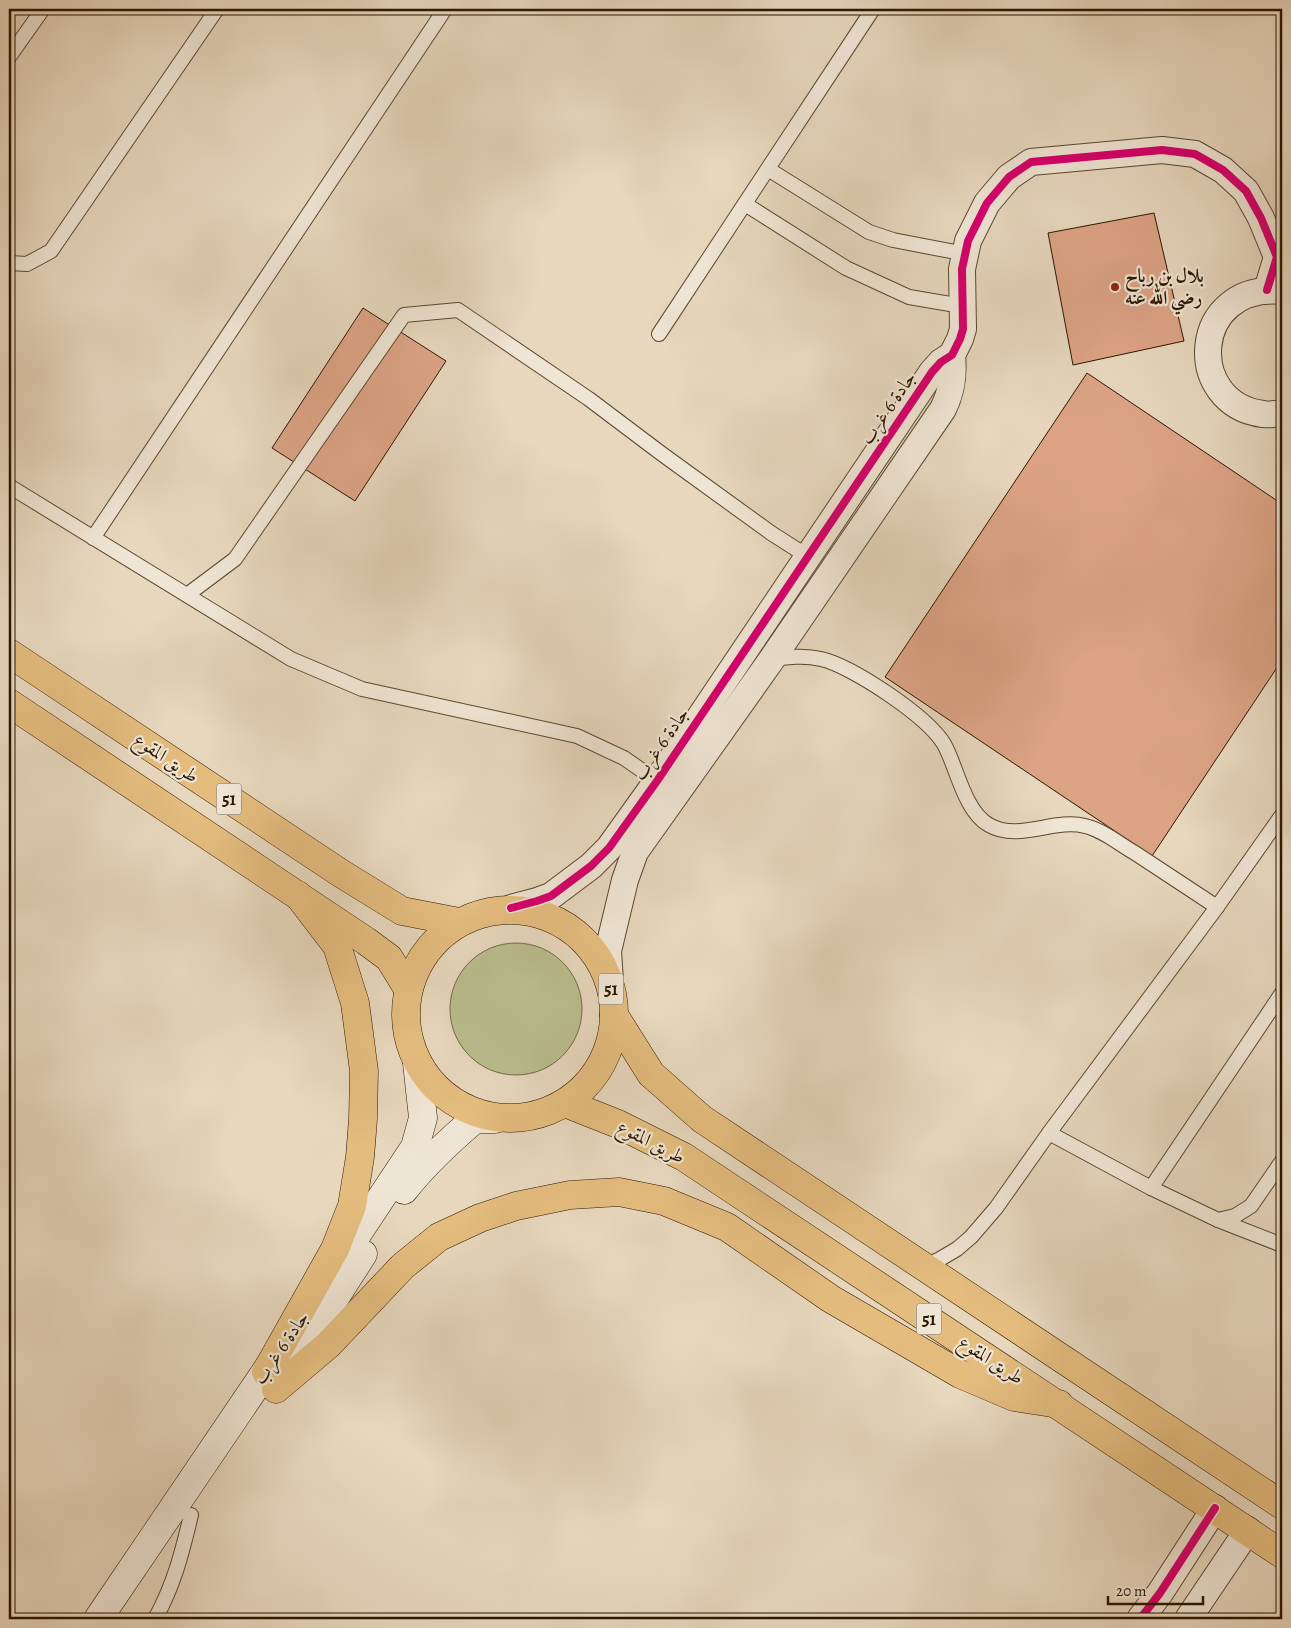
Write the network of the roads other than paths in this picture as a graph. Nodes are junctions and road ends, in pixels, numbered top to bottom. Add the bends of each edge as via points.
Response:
1 (43, 9) edge
2 (217, 9) edge
3 (445, 9) edge
4 (873, 9) edge
5 (9, 57) edge
6 (768, 169) junction
7 (744, 204) junction
8 (966, 254) junction
9 (9, 263) edge
10 (1274, 290) edge
11 (962, 306) junction
12 (659, 334) dead end
13 (952, 355) junction
14 (1282, 413) edge
15 (9, 486) edge
16 (93, 538) junction
17 (807, 556) junction
18 (187, 595) junction
19 (9, 653) edge
20 (772, 659) junction
21 (9, 703) edge
22 (657, 782) junction
23 (1282, 816) edge
24 (298, 895) junction
25 (1217, 907) junction
26 (511, 908) junction
27 (459, 922) junction
28 (610, 981) junction
29 (408, 989) junction
30 (1282, 993) edge
31 (614, 1015) junction
32 (417, 1063) junction
33 (565, 1103) junction
34 (495, 1119) junction
35 (1049, 1133) junction
36 (1282, 1161) edge
37 (1151, 1188) junction
38 (1218, 1220) junction
39 (1282, 1245) edge
40 (923, 1267) junction
41 (271, 1381) junction
42 (1059, 1404) junction
43 (1282, 1505) edge
44 (1215, 1508) junction
45 (190, 1515) junction
46 (1248, 1530) junction
47 (1282, 1554) edge
48 (98, 1619) edge
49 (121, 1619) edge
50 (155, 1619) edge
51 (1140, 1619) edge
52 (1188, 1619) edge

1 - 5 lane
2 - 9 lane via 51,251 27,264
3 - 16 lane
4 - 6 lane
6 - 7 lane
6 - 8 lane via 869,232
7 - 11 lane via 846,268 909,297
7 - 12 lane
8 - 10 street, جادة 6 غرب via 968,240 987,203 1010,177 1031,162 1162,150 1195,154 1222,170 1246,192 1277,257
8 - 11 street, جادة 6 غرب via 962,269
10 - 14 street via 1248,294 1232,302 1219,316 1211,333 1208,351 1210,370 1230,401 1264,415
11 - 13 street, جادة 6 غرب via 963,329
13 - 17 street, جادة 6 غرب via 932,372
13 - 20 street, جادة 6 غرب via 952,383 943,409
15 - 16 lane
16 - 18 lane
17 - 18 lane via 693,477 589,399 458,310 404,314 235,559
17 - 22 street, جادة 6 غرب
18 - 22 lane via 291,659 362,689 577,736 624,758
19 - 27 main road, طريق المقوع / 51 via 402,911
20 - 25 lane via 804,657 836,663 926,722 944,744 974,811 988,825 1008,831 1073,824 1085,826 1106,835
20 - 28 street, جادة 6 غرب via 635,852 608,951
21 - 24 main road, 51
22 - 26 street, جادة 6 غرب via 609,848 591,866 551,896
23 - 25 lane
24 - 29 main road, 51 via 389,958
24 - 41 main road via 336,946 354,1003 364,1071 363,1119 352,1206 335,1249
25 - 35 lane
26 - 27 main road, 51 via 476,914
26 - 28 main road, 51 via 531,911 565,924 592,949
27 - 29 main road, 51 via 436,940 419,962
28 - 31 main road, 51
29 - 32 main road, 51 via 405,1014 408,1039
30 - 37 lane
31 - 33 main road, 51 via 608,1050 591,1080
31 - 40 main road, 51 via 651,1074 702,1119
32 - 34 main road, 51 via 434,1087 456,1105
32 - 41 main road, جادة 6 غرب via 423,1118 415,1146
33 - 34 main road, 51 via 539,1114
33 - 42 main road, طريق المقوع / 51 via 618,1124 684,1157
34 - 41 main road, جادة 6 غرب via 475,1119 419,1171
35 - 37 lane
35 - 40 lane via 996,1208 971,1237
36 - 38 lane via 1251,1206 1235,1216
37 - 38 lane
38 - 39 lane
40 - 43 main road, 51
41 - 42 main road via 328,1345 403,1266 439,1237 516,1206 570,1195 619,1192 664,1201 728,1227 831,1300 960,1374 1014,1397
41 - 45 main road, جادة 6 غرب
41 - 48 main road, جادة 6 غرب
42 - 44 main road, طريق المقوع / 51
44 - 46 main road, طريق المقوع / 51
44 - 51 street
45 - 49 main road, جادة 6 غرب
45 - 50 lane via 178,1568
46 - 47 main road, طريق المقوع / 51
46 - 52 street

